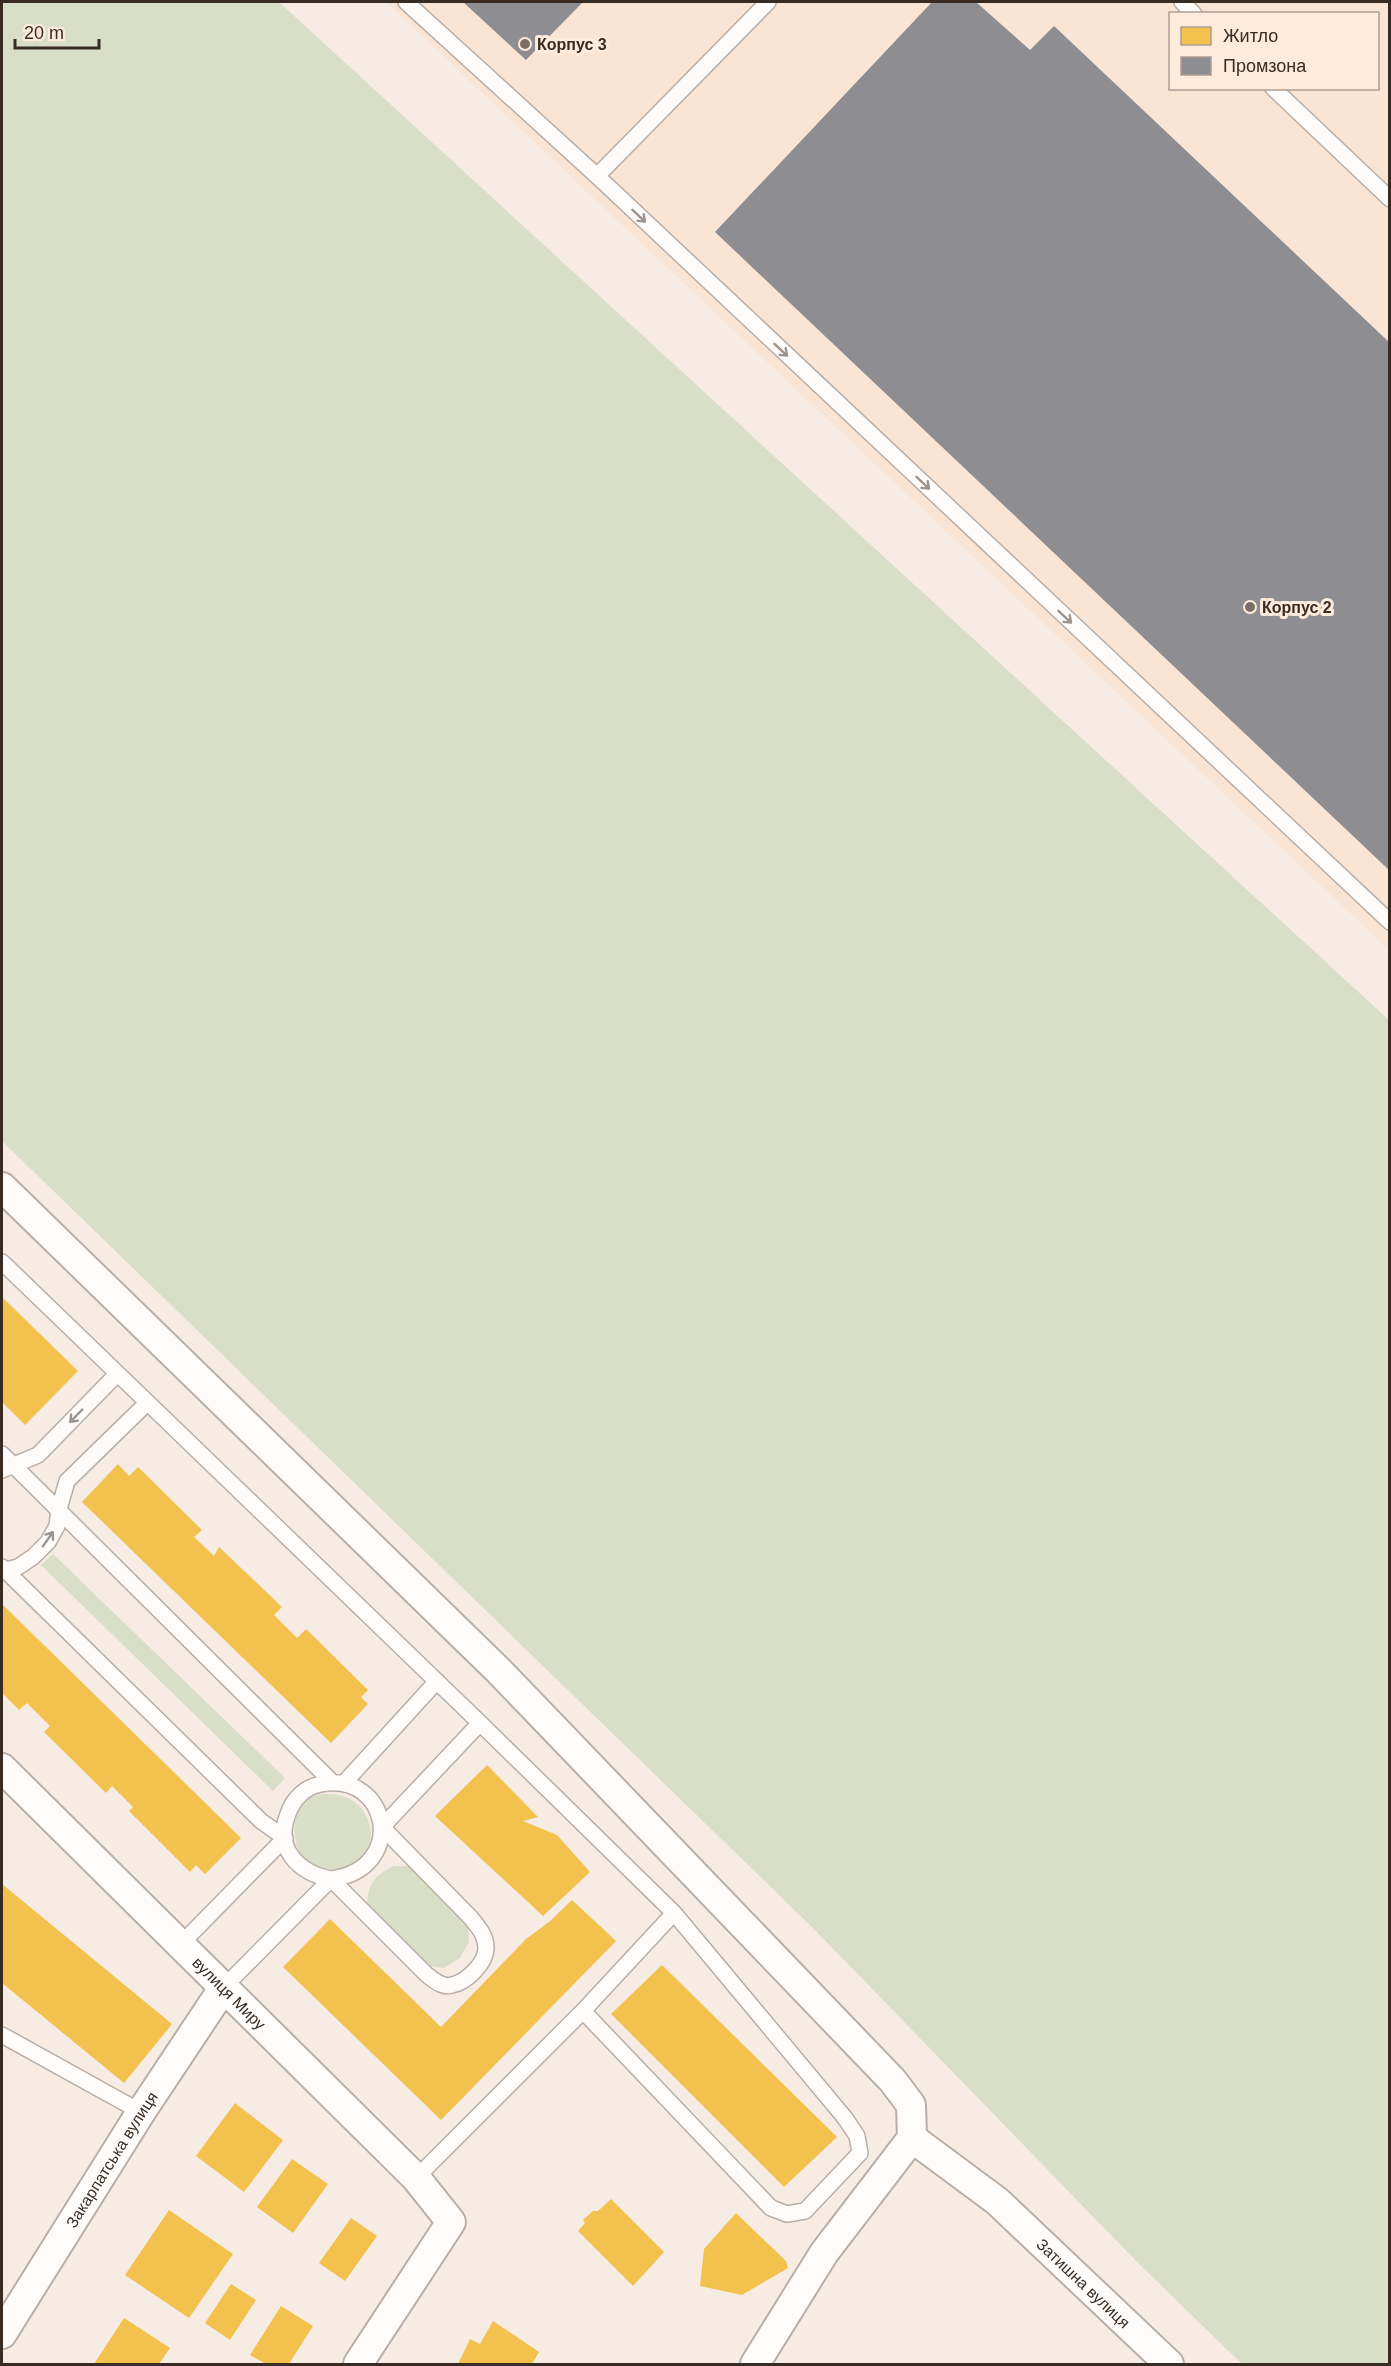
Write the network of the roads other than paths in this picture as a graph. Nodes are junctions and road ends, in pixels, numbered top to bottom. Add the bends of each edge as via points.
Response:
1 (406, 2) edge
2 (768, 2) edge
3 (1275, 90) edge
4 (597, 176) junction
5 (1389, 199) edge
6 (1389, 922) edge
7 (2, 1187) edge
8 (2, 1262) edge
9 (117, 1374) junction
10 (147, 1403) junction
11 (2, 1454) edge
12 (8, 1468) edge
13 (59, 1509) junction
14 (3, 1569) edge
15 (437, 1681) junction
16 (480, 1722) junction
17 (2, 1768) edge
18 (338, 1782) junction
19 (381, 1827) junction
20 (285, 1838) junction
21 (331, 1879) junction
22 (674, 1913) junction
23 (181, 1944) junction
24 (224, 1987) junction
25 (583, 2011) junction
26 (2, 2035) edge
27 (141, 2112) junction
28 (912, 2138) junction
29 (416, 2178) junction
30 (2, 2334) edge
31 (358, 2364) edge
32 (754, 2364) edge
33 (1169, 2364) edge

1 - 4 lane
2 - 4 lane
3 - 5 lane
4 -> 6 lane
7 - 28 street via 499,1671 893,2081 911,2105
8 - 9 lane
9 - 10 lane
9 -> 12 lane via 38,1455
10 - 13 lane via 67,1481
10 - 15 lane
11 - 12 lane
12 - 13 lane
14 -> 13 lane via 18,1567 48,1542 57,1526
13 - 18 lane
14 - 20 lane via 261,1821
15 - 16 lane
15 - 18 lane
16 - 19 lane
16 - 22 lane
17 - 23 street, вулиця Миру
18 - 19 lane via 370,1798
18 - 20 lane via 314,1785 301,1794 285,1821
19 - 21 lane via 375,1856 363,1869 348,1877
19 - 21 lane via 483,1934 486,1949 479,1965 466,1979 451,1986 439,1984
20 - 21 lane via 290,1854 301,1867 315,1876
20 - 23 lane
21 - 24 lane
22 - 25 lane
22 - 25 lane via 845,2118 857,2136 860,2153 805,2211 787,2214 771,2208
23 - 24 street, вулиця Миру
24 - 27 street, Закарпатська вулиця
24 - 29 street, вулиця Миру
25 - 29 lane
26 - 27 lane
27 - 30 street, Закарпатська вулиця
28 - 32 street via 824,2253
28 - 33 street, Затишна вулиця via 997,2201
29 - 31 street, вулиця Миру via 451,2222

